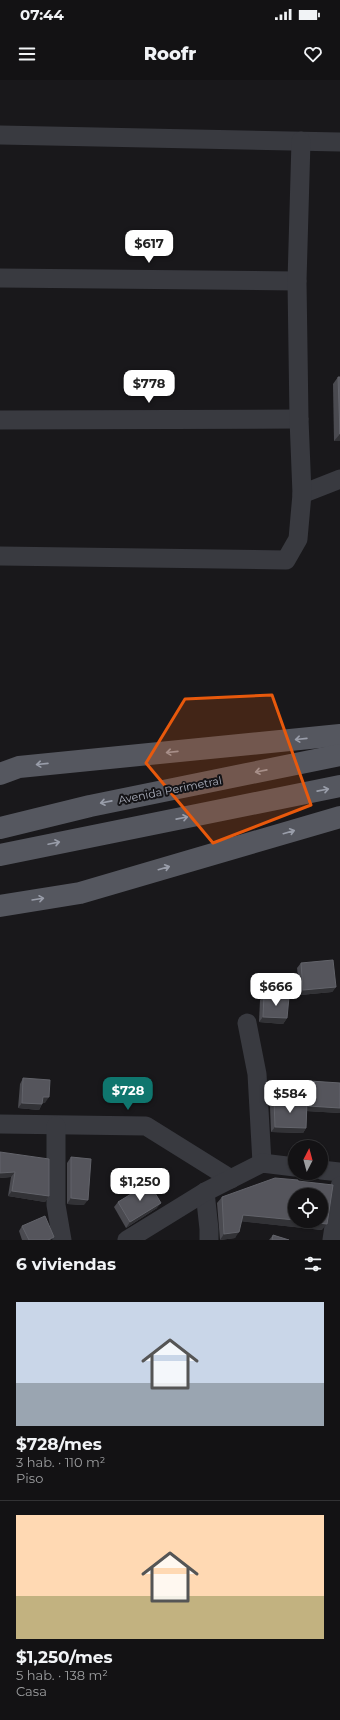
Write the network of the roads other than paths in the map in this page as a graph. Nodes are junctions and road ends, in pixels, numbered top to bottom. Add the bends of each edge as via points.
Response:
1 (0, 135) edge
2 (301, 141) junction
3 (340, 142) edge
4 (0, 278) edge
5 (297, 282) junction
6 (299, 419) junction
7 (0, 420) edge
8 (340, 479) edge
9 (302, 494) junction
10 (0, 556) edge
11 (340, 735) edge
12 (340, 755) edge
13 (0, 774) edge
14 (340, 786) edge
15 (340, 817) edge
16 (5, 827) edge
17 (8, 853) edge
18 (0, 906) edge
19 (247, 1023) dead end
20 (0, 1124) edge
21 (56, 1126) junction
22 (262, 1163) junction
23 (288, 1166) edge
24 (328, 1171) edge
25 (340, 1172) edge
26 (231, 1179) junction
27 (340, 1186) edge
28 (205, 1192) junction
29 (62, 1240) edge
30 (127, 1240) edge
31 (209, 1240) edge
32 (332, 1240) edge

1 - 2 street
2 - 3 street
2 - 5 street
4 - 5 street
5 - 6 street
6 - 7 street
6 - 9 street
8 - 9 street
9 - 10 street via 298,539 286,560
11 -> 13 main road via 19,767
12 -> 16 main road, Avenida Perimetral via 90,806
17 -> 14 main road
18 -> 15 main road via 80,893
19 - 22 street via 257,1074
20 - 21 street
21 - 26 street via 146,1126
21 - 29 street via 56,1205
22 - 23 street
22 - 26 street
24 - 25 street
26 - 28 street
27 - 32 street
28 - 30 street
28 - 31 street

